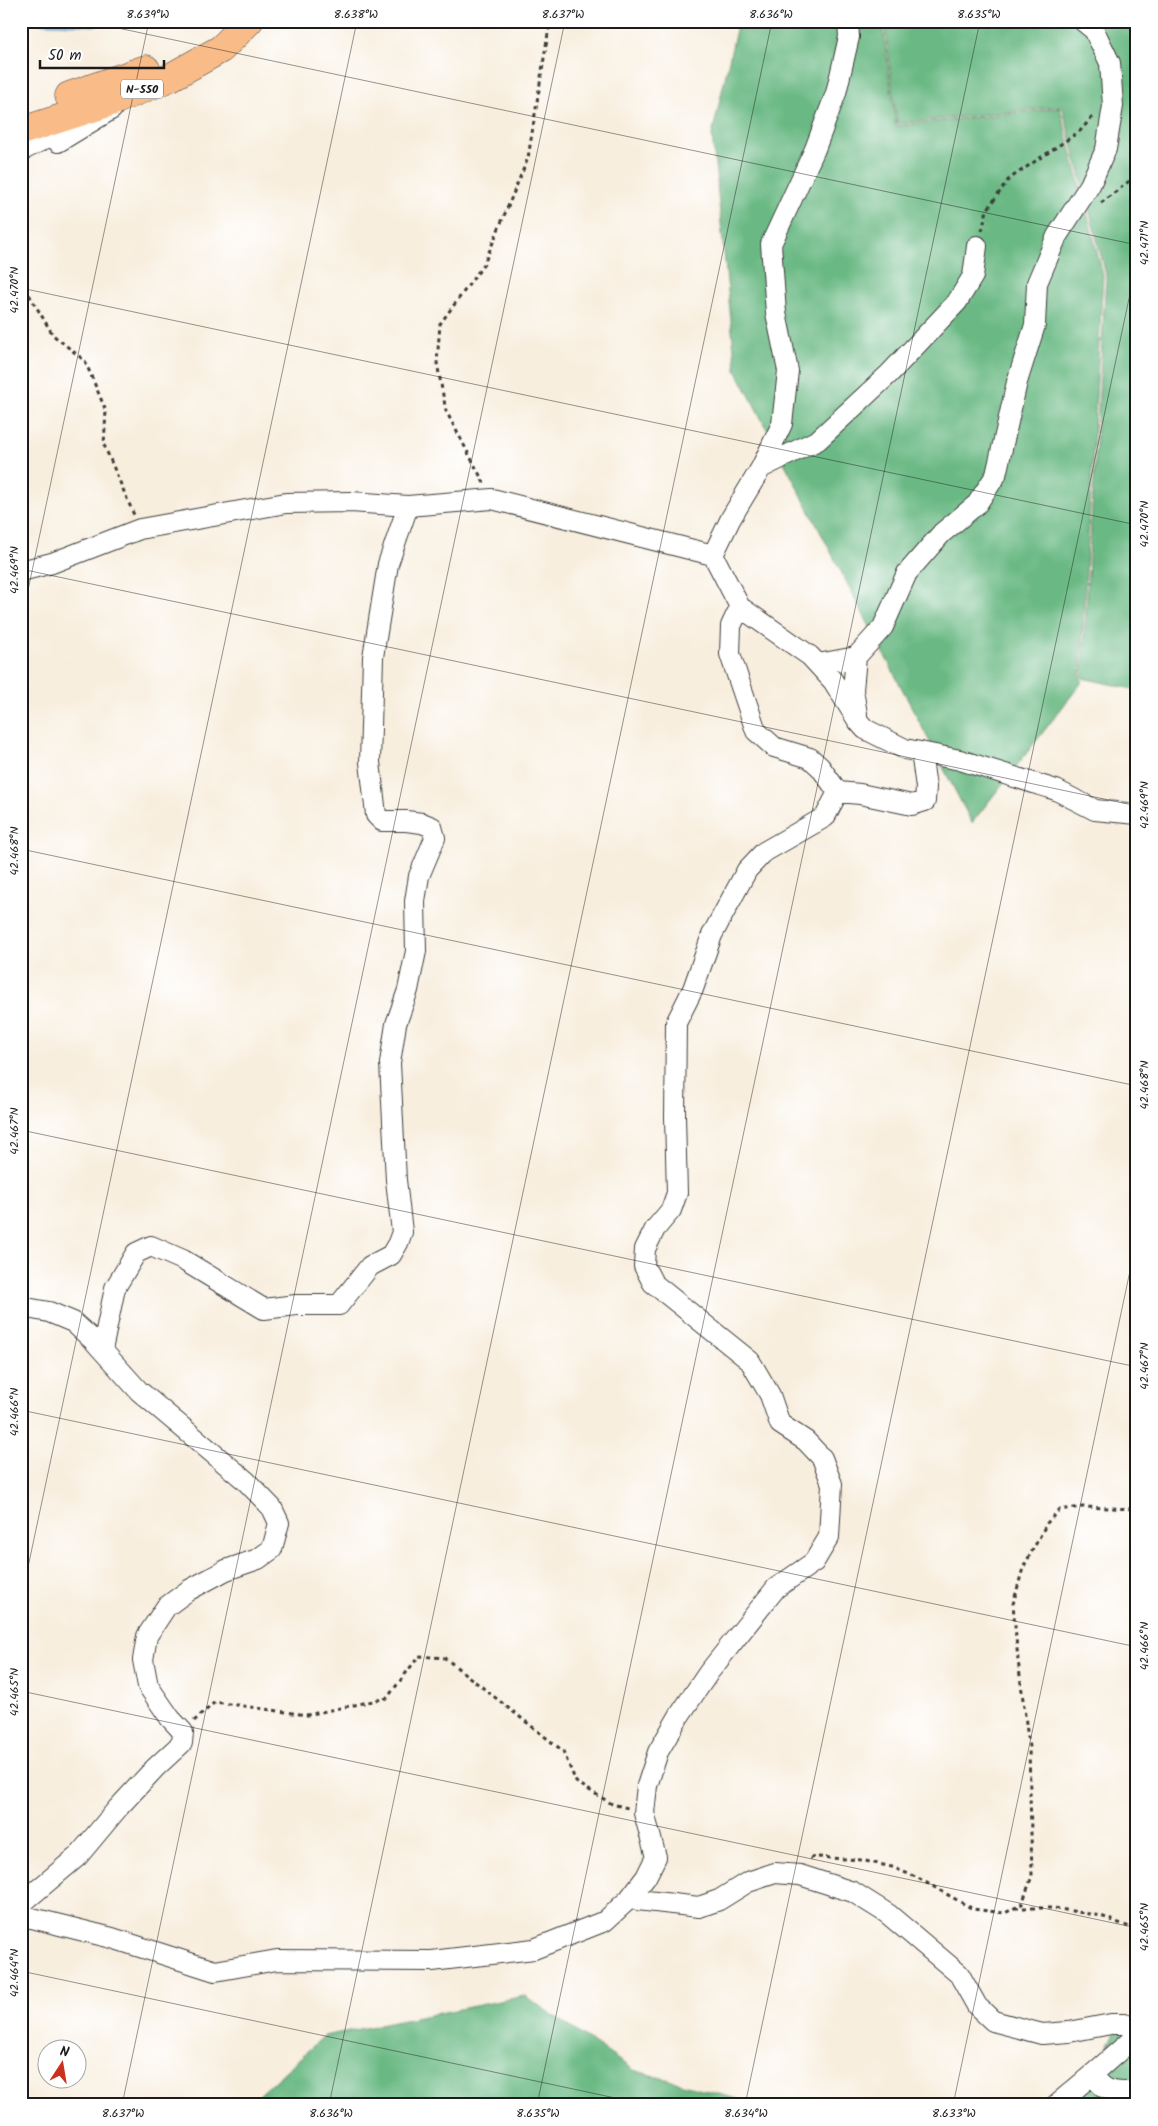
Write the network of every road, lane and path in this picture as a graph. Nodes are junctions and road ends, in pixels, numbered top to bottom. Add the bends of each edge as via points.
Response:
1 (235, 21) edge
2 (249, 21) edge
3 (550, 21) edge
4 (848, 21) edge
5 (1083, 21) edge
6 (142, 80) junction
7 (1112, 106) junction
8 (77, 112) junction
9 (21, 114) edge
10 (21, 131) edge
11 (21, 151) edge
12 (21, 156) edge
13 (1137, 170) edge
14 (1073, 212) junction
15 (978, 246) joint
16 (21, 281) edge
17 (761, 468) junction
18 (492, 499) junction
19 (408, 506) junction
20 (140, 529) junction
21 (713, 554) junction
22 (21, 571) edge
23 (740, 607) junction
24 (856, 657) junction
25 (818, 664) junction
26 (858, 721) junction
27 (921, 752) junction
28 (838, 792) junction
29 (1137, 814) edge
30 (21, 1307) edge
31 (102, 1350) junction
32 (1137, 1509) edge
33 (182, 1732) junction
34 (644, 1813) junction
35 (808, 1859) dead end
36 (629, 1899) junction
37 (21, 1904) edge
38 (1015, 1908) junction
39 (21, 1920) edge
40 (1137, 1930) edge
41 (1094, 2074) junction
42 (1137, 2092) edge
43 (1056, 2105) edge

1 - 6 highway, N-550
2 - 6 highway, N-550 via 220,49 171,77
3 - 18 path via 528,158 484,264 440,324 437,363 446,411
4 - 17 street via 849,37 836,93 815,149 771,244 776,313 788,371 782,424
5 - 7 street via 1094,30 1110,63
6 - 8 highway, N-550
6 - 9 highway, N-550
6 - 12 street via 64,141
7 - 14 street via 1106,149 1090,185
7 - 15 path via 1097,110 1080,131 1009,180 987,210
8 - 10 highway, N-550
8 - 11 street via 64,129
13 - 14 path via 1132,179 1102,203
14 - 24 street via 1057,236 1037,283 1034,325 996,474 977,504 942,533 907,573 883,627
15 - 17 street via 973,276 956,302 889,374 818,440
16 - 20 path via 53,335 85,361 106,411 104,445
17 - 21 street
18 - 19 street
18 - 21 street
19 - 20 street via 351,502 286,503
19 - 31 street via 388,564 374,656 370,762 376,815 382,821 422,823 432,827 435,838 419,876 416,951 408,990 396,1024 390,1063 402,1232 391,1255 370,1266 339,1305 264,1309 183,1260 151,1246 136,1253 115,1288
20 - 22 street via 52,563
21 - 23 street
23 - 25 street
23 - 28 street via 731,626 730,654 756,731 774,747 810,758
24 - 25 street
24 - 26 street via 853,690
25 - 26 street via 833,681
26 - 27 street via 865,729 905,749
27 - 28 street via 925,801 912,805
27 - 29 street via 960,760 1056,790 1095,810
28 - 34 street via 824,817 764,852 747,870 712,935 693,989 676,1023 677,1193 671,1210 645,1249 644,1266 653,1283 750,1360 770,1395 780,1424 806,1441 822,1458 832,1484 829,1537 814,1562 776,1588 709,1672 679,1716 658,1752 647,1786
30 - 31 street via 49,1312 73,1322
31 - 33 street via 139,1391 246,1480 272,1508 279,1524 272,1549 258,1559 226,1570 189,1590 166,1607 147,1636 143,1660 148,1686
32 - 38 path via 1083,1507 1060,1510 1047,1523 1022,1568 1013,1604 1029,1747 1032,1876 1022,1904
33 - 34 path via 215,1702 307,1715 387,1698 419,1656 445,1658 563,1752 576,1782 612,1804
33 - 37 street via 182,1743 148,1775 78,1856
34 - 36 street via 656,1857
35 - 38 path via 861,1860 892,1867 973,1909 1005,1913
36 - 39 street via 605,1921 534,1949 432,1961 277,1960 215,1971 112,1938 28,1917
36 - 41 street via 699,1907 719,1900 748,1882 775,1873 800,1875 853,1892 888,1914 959,1974 977,2006 993,2021 1042,2034 1125,2024 1135,2037
38 - 40 path via 1054,1908 1101,1916
41 - 42 street via 1103,2088
41 - 43 street

